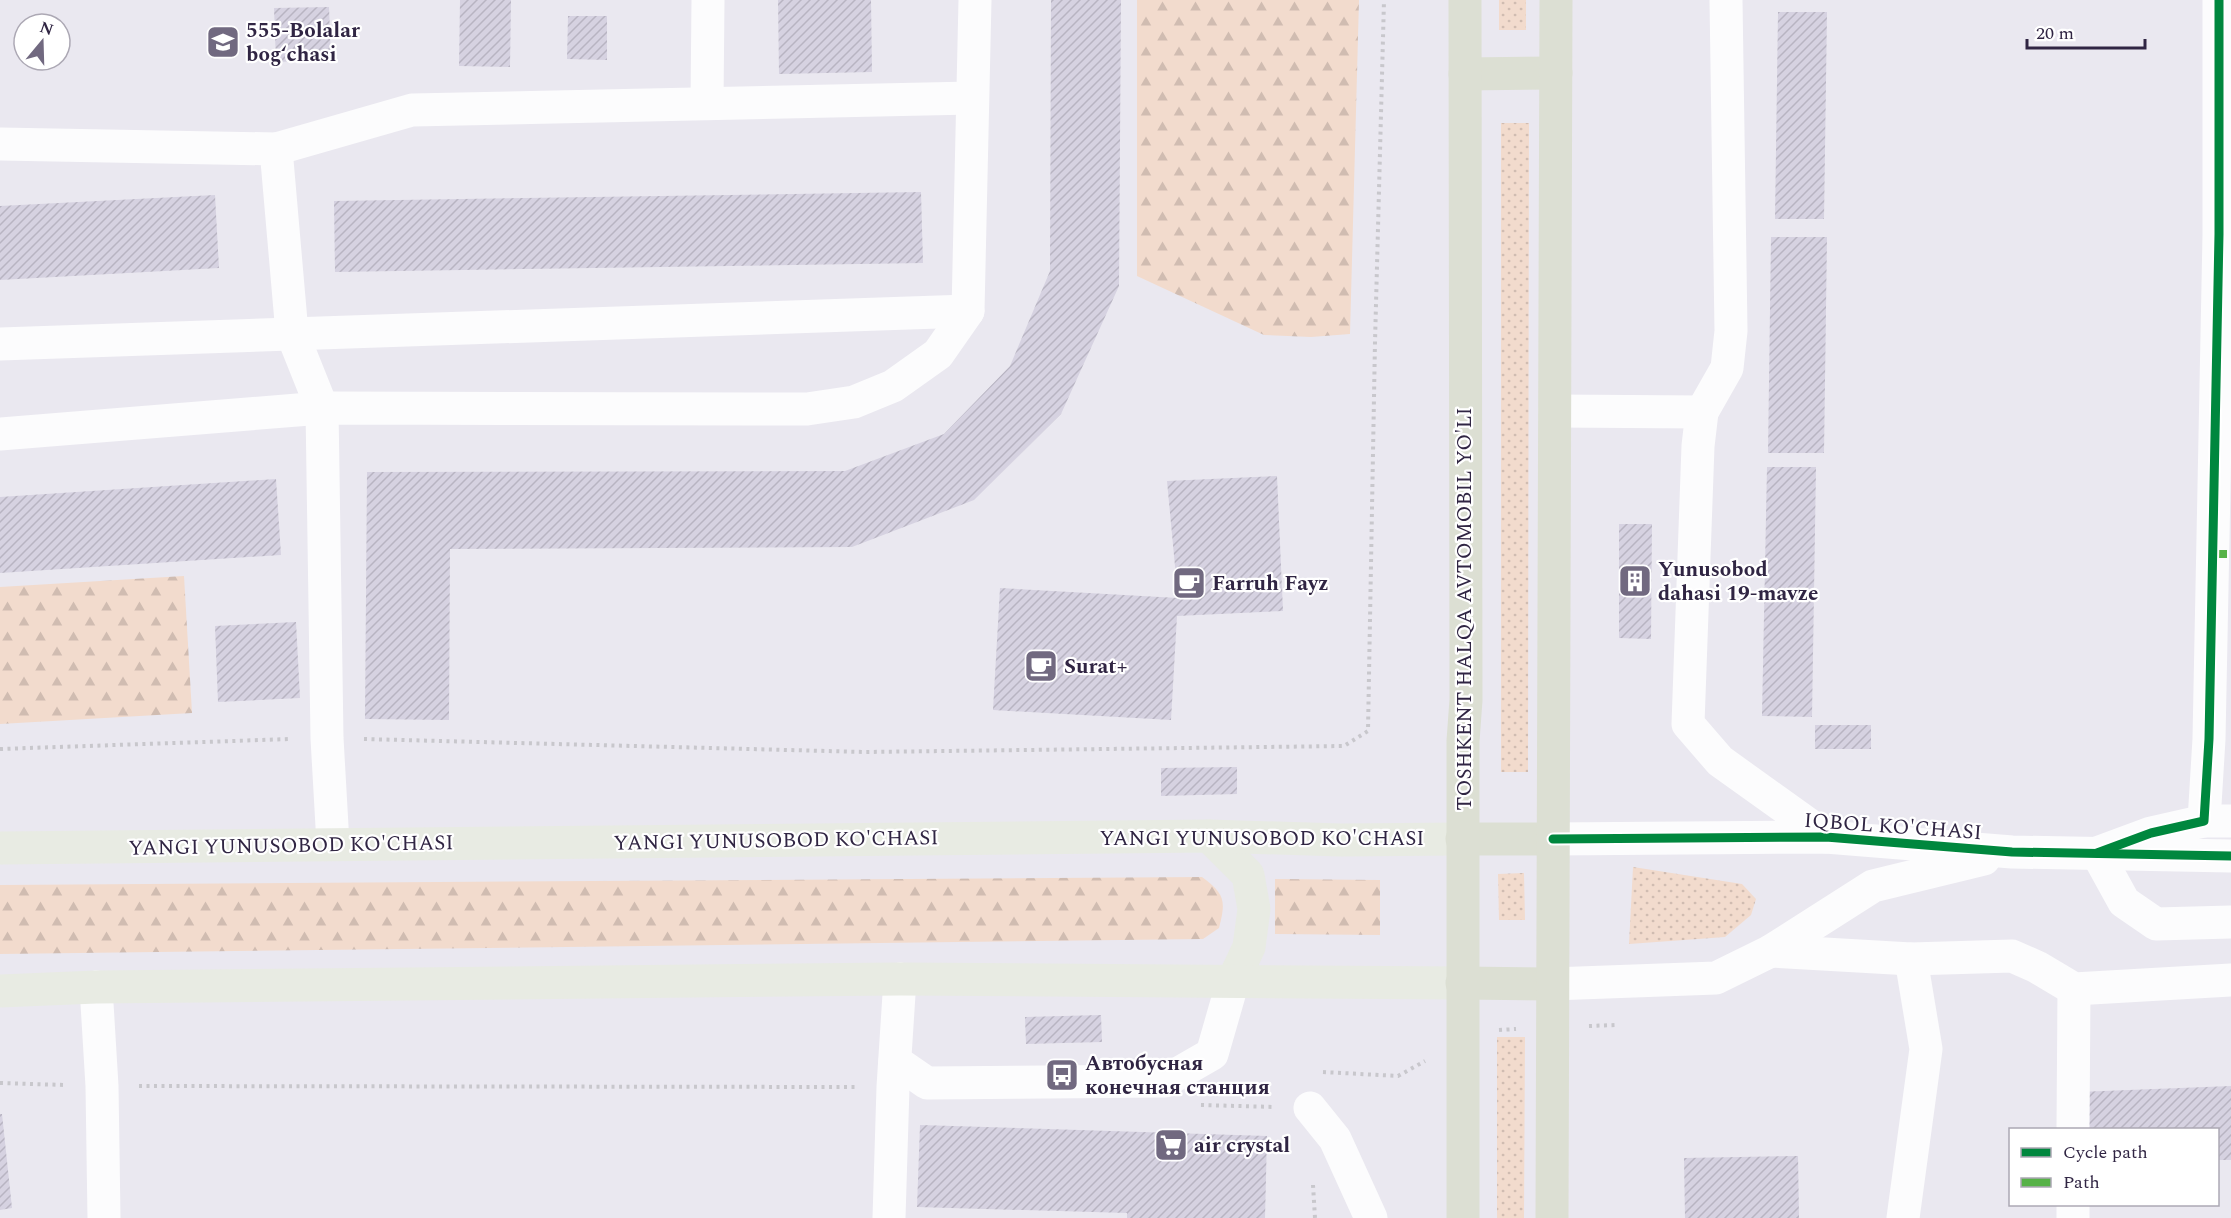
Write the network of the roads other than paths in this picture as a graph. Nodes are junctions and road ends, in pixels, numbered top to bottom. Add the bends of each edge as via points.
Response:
1 (708, 0) edge
2 (975, 0) edge
3 (1465, 0) edge
4 (1556, 0) edge
5 (1726, 0) edge
6 (2219, 0) edge
7 (1465, 74) junction
8 (1556, 74) junction
9 (972, 98) junction
10 (707, 103) junction
11 (0, 144) edge
12 (276, 149) junction
13 (2225, 234) edge
14 (968, 311) junction
15 (292, 333) junction
16 (0, 344) edge
17 (322, 408) junction
18 (1555, 411) junction
19 (1702, 412) junction
20 (0, 434) edge
21 (2221, 554) edge
22 (2217, 821) edge
23 (1209, 836) junction
24 (1826, 837) junction
25 (1462, 839) junction
26 (1553, 839) junction
27 (333, 844) junction
28 (0, 848) edge
29 (2012, 852) junction
30 (2097, 853) junction
31 (2231, 856) edge
32 (2231, 922) edge
33 (1771, 951) junction
34 (1911, 959) junction
35 (900, 979) junction
36 (2231, 980) edge
37 (1233, 981) junction
38 (1462, 983) junction
39 (1552, 984) junction
40 (96, 987) junction
41 (2074, 989) junction
42 (0, 991) edge
43 (894, 1074) junction
44 (1310, 1108) dead end
45 (2073, 1128) edge
46 (104, 1218) edge
47 (888, 1218) edge
48 (1371, 1218) edge
49 (1463, 1218) edge
50 (1551, 1218) edge
51 (1902, 1218) edge

1 - 10 street
2 - 9 street
3 - 7 highway, TOSHKENT HALQA AVTOMOBIL YO'LI
4 - 8 highway
5 - 19 street via 1731,330 1727,368
6 - 13 street
7 - 8 highway
7 - 25 highway, TOSHKENT HALQA AVTOMOBIL YO'LI via 1466,700
8 - 18 highway
9 - 10 street
9 - 14 street
10 - 12 street via 412,110
11 - 12 street
12 - 15 street
13 - 21 street
14 - 15 street
14 - 17 street via 938,354 917,370 892,386 831,407
15 - 16 street
15 - 17 street
17 - 20 street
17 - 27 street via 327,738
18 - 19 street
18 - 26 highway
19 - 24 street via 1688,724 1720,761
21 - 22 street via 2209,739
22 - 30 street via 2151,833
23 - 25 main road, YANGI YUNUSOBOD KO'CHASI
23 - 27 main road, YANGI YUNUSOBOD KO'CHASI
23 - 37 main road via 1248,875 1254,909 1249,947
24 - 26 street, IQBOL KO'CHASI
24 - 29 street, IQBOL KO'CHASI
25 - 26 highway, YANGI YUNUSOBOD KO'CHASI
25 - 38 highway, TOSHKENT HALQA AVTOMOBIL YO'LI
26 - 39 highway
27 - 28 main road, YANGI YUNUSOBOD KO'CHASI
29 - 30 street, IQBOL KO'CHASI
29 - 33 street, IQBOL KO'CHASI via 1873,886
30 - 31 street, IQBOL KO'CHASI
30 - 32 street via 2124,902 2156,924
33 - 34 street
33 - 39 street, IQBOL KO'CHASI via 1716,978
34 - 41 street via 2012,956
34 - 51 street via 1926,1049
35 - 37 main road
35 - 40 main road
35 - 43 street
36 - 41 street
37 - 38 main road
37 - 43 street via 1212,1054 1165,1082 927,1083
38 - 39 highway
38 - 49 highway, TOSHKENT HALQA AVTOMOBIL YO'LI
39 - 50 highway
40 - 42 main road
40 - 46 street
41 - 45 street
43 - 47 street
44 - 48 street via 1335,1139

